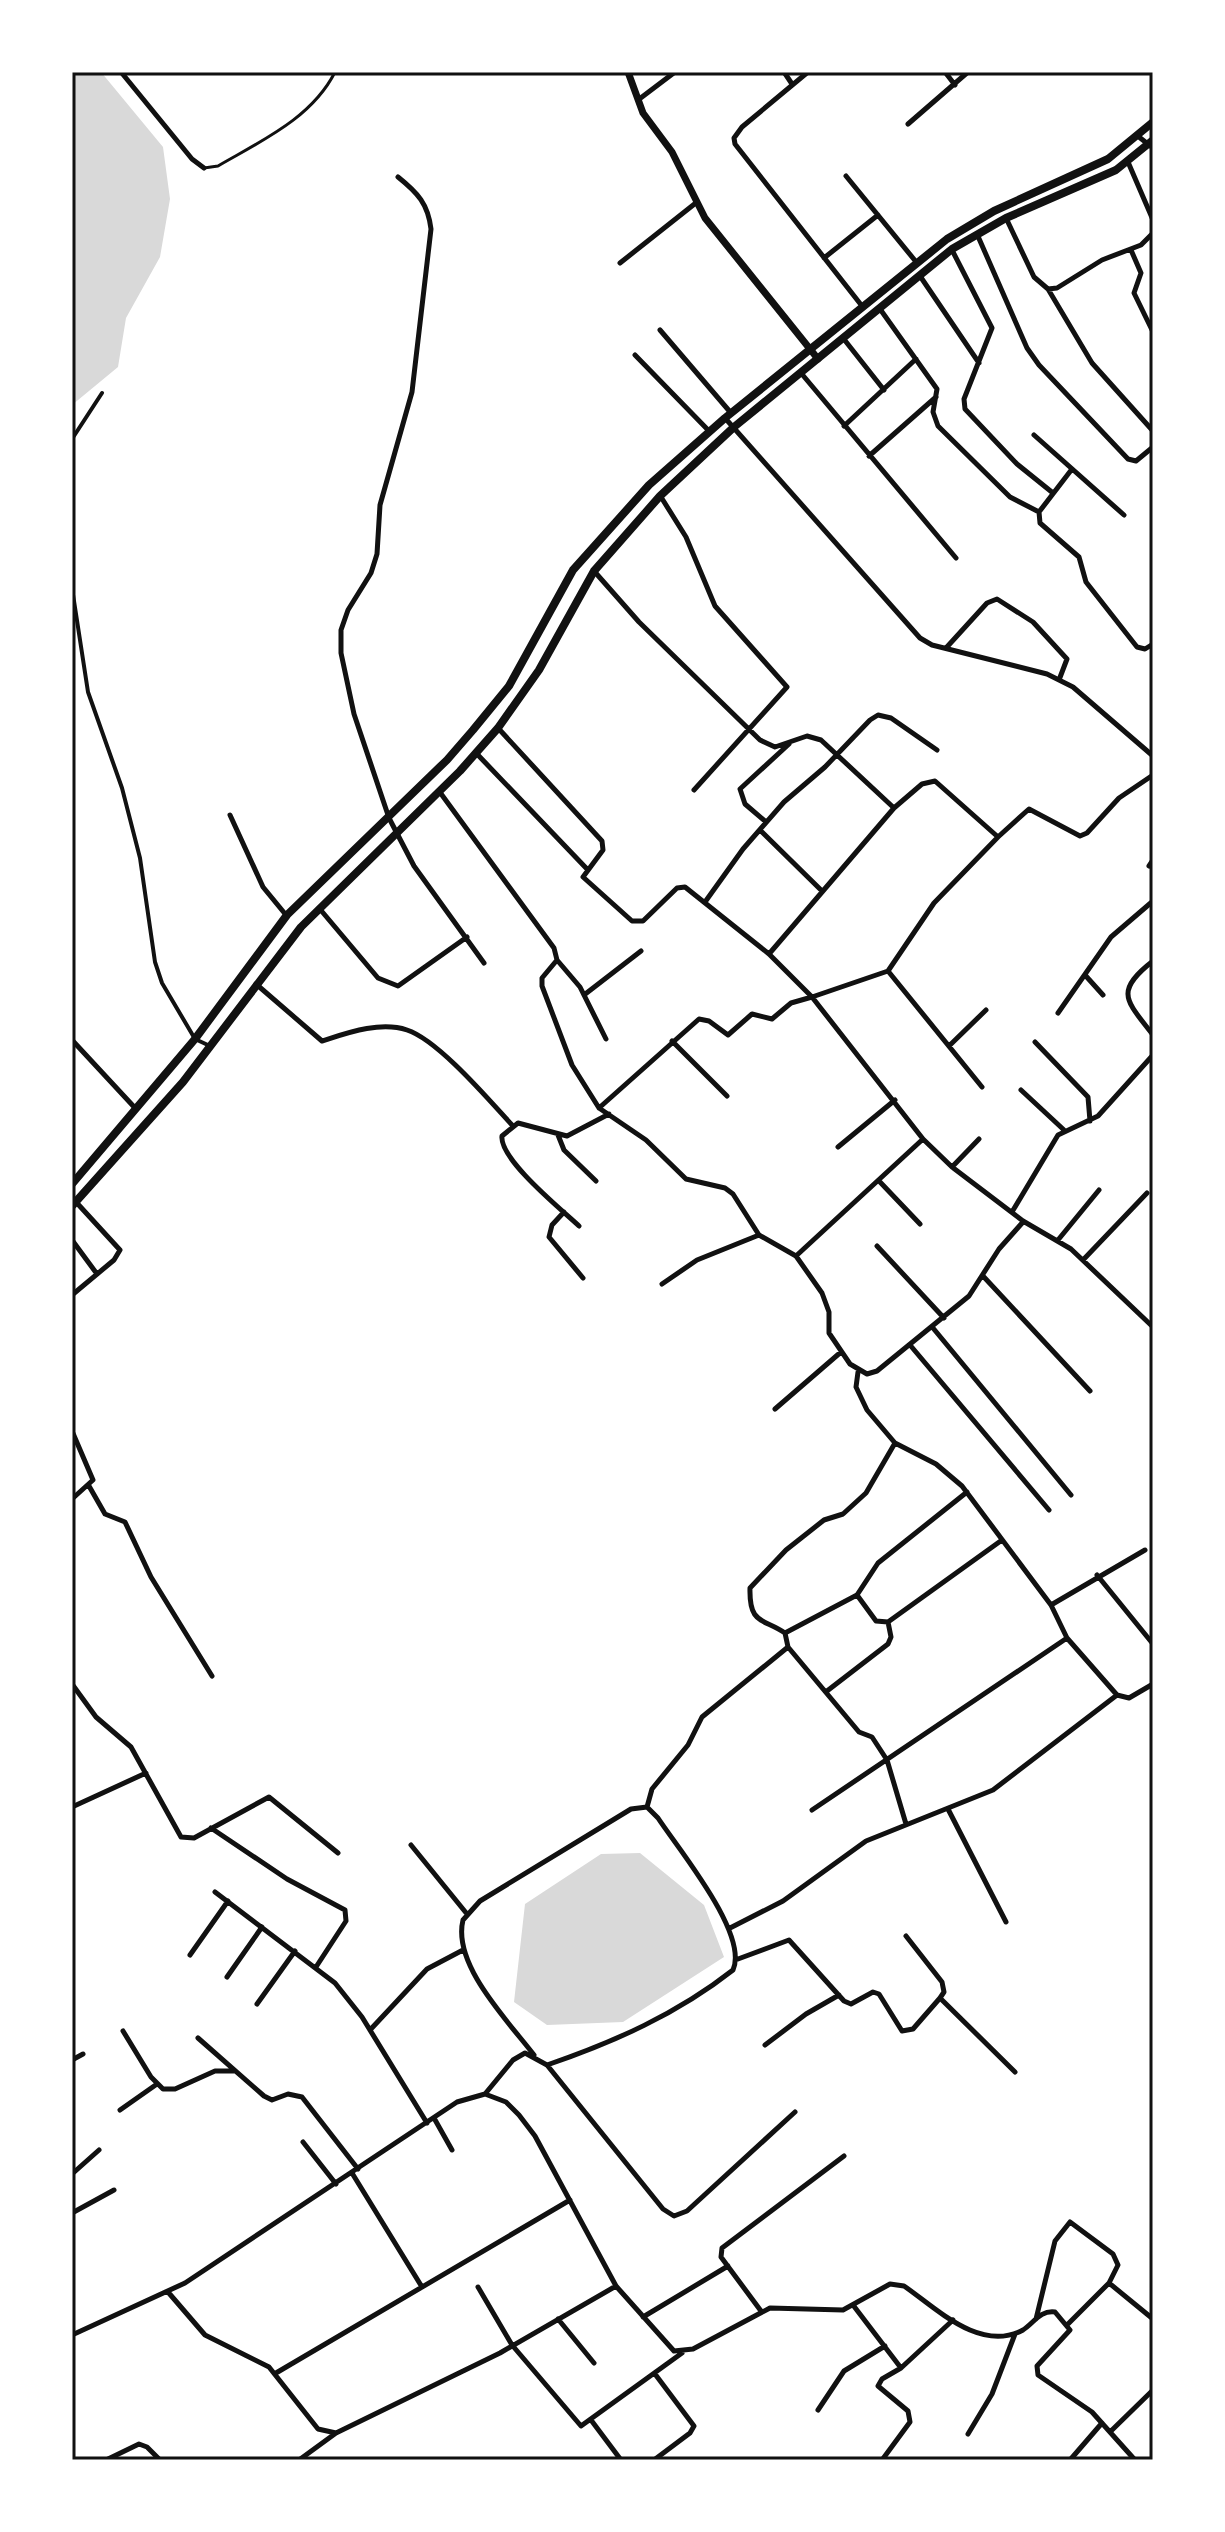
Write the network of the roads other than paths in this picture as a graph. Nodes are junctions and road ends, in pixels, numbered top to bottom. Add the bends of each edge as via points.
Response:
1 (121, 72) edge
2 (335, 72) edge
3 (628, 72) edge
4 (675, 72) edge
5 (784, 72) edge
6 (808, 72) edge
7 (945, 72) edge
8 (968, 72) edge
9 (792, 84) junction
10 (955, 85) junction
11 (637, 100) junction
12 (1153, 122) edge
13 (908, 124) dead end
14 (1139, 137) junction
15 (1152, 144) edge
16 (1128, 162) junction
17 (204, 168) joint
18 (846, 176) dead end
19 (398, 177) dead end
20 (697, 202) junction
21 (878, 215) junction
22 (1006, 218) junction
23 (1153, 220) edge
24 (976, 233) junction
25 (1153, 233) edge
26 (952, 249) junction
27 (1131, 250) junction
28 (824, 258) junction
29 (620, 263) dead end
30 (917, 263) junction
31 (920, 276) junction
32 (1048, 289) junction
33 (863, 307) junction
34 (879, 308) junction
35 (660, 330) dead end
36 (1153, 332) edge
37 (843, 338) junction
38 (811, 349) junction
39 (635, 355) dead end
40 (818, 359) junction
41 (916, 359) junction
42 (979, 364) junction
43 (801, 373) junction
44 (884, 390) junction
45 (102, 393) dead end
46 (937, 396) junction
47 (728, 416) junction
48 (844, 426) junction
49 (734, 427) junction
50 (1153, 431) edge
51 (710, 432) junction
52 (1034, 435) dead end
53 (72, 439) edge
54 (1153, 447) edge
55 (869, 456) junction
56 (1072, 469) junction
57 (1053, 493) junction
58 (660, 496) junction
59 (1039, 512) junction
60 (1124, 515) dead end
61 (956, 558) dead end
62 (594, 571) junction
63 (72, 588) edge
64 (1153, 644) edge
65 (946, 648) junction
66 (1059, 680) junction
67 (498, 728) junction
68 (748, 729) junction
69 (790, 743) junction
70 (937, 750) dead end
71 (477, 754) junction
72 (837, 754) junction
73 (1153, 756) edge
74 (1153, 775) edge
75 (694, 790) dead end
76 (439, 791) junction
77 (894, 808) junction
78 (230, 815) dead end
79 (389, 818) junction
80 (766, 822) junction
81 (759, 829) junction
82 (396, 831) junction
83 (998, 837) junction
84 (587, 869) junction
85 (822, 891) junction
86 (1153, 901) edge
87 (705, 902) junction
88 (319, 908) junction
89 (287, 915) junction
90 (467, 937) junction
91 (641, 951) dead end
92 (769, 954) junction
93 (557, 960) junction
94 (1153, 961) edge
95 (484, 963) dead end
96 (888, 971) junction
97 (1085, 974) junction
98 (255, 984) junction
99 (584, 995) junction
100 (1103, 995) dead end
101 (812, 997) junction
102 (986, 1010) dead end
103 (1058, 1013) dead end
104 (1153, 1035) edge
105 (195, 1039) junction
106 (606, 1039) dead end
107 (672, 1041) junction
108 (1035, 1042) dead end
109 (73, 1043) edge
110 (210, 1046) junction
111 (949, 1046) junction
112 (1153, 1055) edge
113 (982, 1087) dead end
114 (1021, 1090) dead end
115 (727, 1096) dead end
116 (895, 1100) junction
117 (599, 1108) junction
118 (137, 1110) junction
119 (609, 1114) junction
120 (1090, 1121) junction
121 (512, 1125) junction
122 (1064, 1130) junction
123 (558, 1135) junction
124 (923, 1139) junction
125 (979, 1139) dead end
126 (838, 1147) dead end
127 (952, 1167) junction
128 (596, 1181) dead end
129 (880, 1182) junction
130 (72, 1184) edge
131 (1099, 1190) dead end
132 (1147, 1193) dead end
133 (74, 1204) edge
134 (564, 1212) junction
135 (1012, 1212) junction
136 (1023, 1221) junction
137 (920, 1224) dead end
138 (579, 1226) dead end
139 (759, 1235) junction
140 (72, 1240) edge
141 (1058, 1240) junction
142 (877, 1246) dead end
143 (796, 1256) junction
144 (1083, 1260) junction
145 (97, 1274) junction
146 (983, 1276) junction
147 (583, 1278) dead end
148 (662, 1284) dead end
149 (72, 1295) edge
150 (944, 1318) junction
151 (1153, 1327) edge
152 (933, 1328) junction
153 (910, 1345) junction
154 (841, 1352) junction
155 (858, 1371) junction
156 (1090, 1391) dead end
157 (775, 1409) dead end
158 (72, 1431) edge
159 (895, 1443) junction
160 (89, 1486) junction
161 (967, 1492) junction
162 (1071, 1495) dead end
163 (72, 1499) edge
164 (1049, 1510) dead end
165 (1002, 1540) junction
166 (1145, 1550) dead end
167 (1097, 1575) junction
168 (857, 1595) junction
169 (1051, 1605) junction
170 (888, 1622) junction
171 (785, 1633) junction
172 (1067, 1638) junction
173 (1153, 1644) edge
174 (788, 1647) junction
175 (212, 1676) dead end
176 (72, 1684) edge
177 (1153, 1684) edge
178 (827, 1691) junction
179 (1117, 1695) junction
180 (887, 1760) junction
181 (146, 1773) junction
182 (72, 1807) edge
183 (647, 1807) junction
184 (948, 1809) junction
185 (812, 1810) dead end
186 (906, 1824) junction
187 (211, 1828) junction
188 (411, 1845) dead end
189 (338, 1853) dead end
190 (215, 1892) dead end
191 (228, 1901) junction
192 (467, 1914) junction
193 (1006, 1922) dead end
194 (262, 1927) junction
195 (730, 1928) junction
196 (906, 1936) dead end
197 (463, 1950) junction
198 (295, 1951) junction
199 (190, 1955) dead end
200 (738, 1959) junction
201 (316, 1967) junction
202 (227, 1977) dead end
203 (839, 1995) junction
204 (940, 1998) junction
205 (257, 2004) dead end
206 (370, 2030) junction
207 (123, 2031) dead end
208 (198, 2038) dead end
209 (765, 2045) dead end
210 (83, 2054) dead end
211 (534, 2055) junction
212 (72, 2060) edge
213 (547, 2065) junction
214 (235, 2071) junction
215 (1015, 2072) dead end
216 (157, 2084) junction
217 (485, 2094) junction
218 (120, 2110) dead end
219 (795, 2112) dead end
220 (434, 2118) junction
221 (427, 2123) junction
222 (303, 2142) dead end
223 (99, 2150) dead end
224 (452, 2150) dead end
225 (844, 2156) dead end
226 (355, 2171) junction
227 (72, 2174) edge
228 (336, 2184) junction
229 (114, 2190) dead end
230 (570, 2200) junction
231 (72, 2213) edge
232 (728, 2266) junction
233 (1109, 2283) junction
234 (616, 2286) junction
235 (422, 2287) junction
236 (478, 2287) dead end
237 (168, 2292) junction
238 (853, 2305) junction
239 (761, 2311) junction
240 (643, 2317) junction
241 (558, 2319) junction
242 (1153, 2319) edge
243 (953, 2320) junction
244 (1036, 2320) junction
245 (1068, 2324) junction
246 (1016, 2333) junction
247 (72, 2335) edge
248 (512, 2345) junction
249 (885, 2346) junction
250 (683, 2352) junction
251 (594, 2363) dead end
252 (901, 2368) junction
253 (276, 2373) junction
254 (655, 2374) junction
255 (1153, 2390) edge
256 (818, 2410) dead end
257 (591, 2420) junction
258 (1102, 2423) junction
259 (1111, 2431) junction
260 (336, 2433) junction
261 (968, 2434) dead end
262 (106, 2460) edge
263 (160, 2460) edge
264 (299, 2460) edge
265 (621, 2460) edge
266 (654, 2460) edge
267 (882, 2460) edge
268 (1070, 2460) edge
269 (1135, 2460) edge

1 - 17 street
2 - 17 lane via 324,93 298,117 218,166
3 - 11 street
4 - 11 street
5 - 9 street
6 - 9 street
7 - 10 street
8 - 10 street
9 - 28 street via 737,133 735,144
10 - 13 street
11 - 20 street
12 - 14 main road
14 - 15 street
14 - 30 main road via 1108,159 965,228
15 - 16 main road
16 - 22 main road
16 - 23 street
18 - 21 street
19 - 79 street via 429,209 419,355 380,505 374,563 348,610 341,641 354,714
20 - 29 street
20 - 38 street via 720,239
21 - 28 street
21 - 30 street
22 - 24 main road
22 - 32 street via 1034,277
24 - 26 main road
24 - 54 street via 1039,365 1128,459 1136,461
25 - 27 street
26 - 31 main road
26 - 42 street via 992,328
27 - 32 street
27 - 36 street via 1141,273 1134,293
28 - 33 street
30 - 33 main road
31 - 34 main road
31 - 42 street
32 - 50 street via 1092,363
33 - 38 main road
34 - 37 main road
34 - 41 street
35 - 47 street
37 - 40 main road
37 - 44 street
38 - 40 street
38 - 47 main road
39 - 51 street
40 - 43 main road
41 - 44 street
41 - 46 street
42 - 57 street via 965,409
43 - 48 street
43 - 49 main road
44 - 48 street
45 - 53 street
46 - 55 street
46 - 59 street via 933,412 938,426 1010,497
47 - 49 street
47 - 51 main road
48 - 55 street
49 - 58 main road
49 - 65 street via 920,638
51 - 79 main road via 591,546 561,589 509,686
52 - 56 street
55 - 61 street
56 - 57 street
56 - 60 street
57 - 59 street
58 - 62 main road
58 - 68 street via 686,537 715,606 787,687
59 - 64 street via 1040,523 1079,557 1086,582 1129,638 1141,649
62 - 67 main road via 539,670
62 - 68 street
63 - 105 street via 88,692 140,858 155,962
65 - 66 street
65 - 66 street via 987,603 997,599 1033,622 1067,659
66 - 73 street via 1100,706
67 - 71 main road
67 - 84 street via 602,841 603,850
68 - 69 street via 768,745
68 - 75 street
69 - 72 street via 814,737
69 - 80 street via 740,789 745,804
70 - 72 street via 884,715 870,720
71 - 76 main road
71 - 84 street
72 - 77 street
72 - 80 street
74 - 83 street via 1119,798 1087,833 1074,835 1029,809
76 - 82 main road
76 - 93 street via 554,948
77 - 83 street via 922,784 935,781
77 - 85 street
78 - 89 street via 263,887
79 - 82 street
79 - 89 main road
80 - 81 street
81 - 85 street
81 - 87 street
82 - 88 main road
82 - 90 street via 414,866
83 - 96 street via 934,903
84 - 87 street via 585,880 636,923 681,887
85 - 92 street
86 - 97 street via 1118,929
87 - 92 street
88 - 90 street via 378,978 391,986
88 - 98 main road
89 - 105 main road
90 - 95 street
91 - 99 street
92 - 101 street
93 - 99 street
93 - 117 street via 542,978 545,994 572,1065
94 - 104 street via 1135,975 1126,994
96 - 101 street
96 - 111 street
97 - 100 street
97 - 103 street
98 - 110 main road
98 - 121 street via 322,1041 361,1029 407,1030 452,1062
99 - 106 street
101 - 107 street via 791,1003 772,1019 752,1014 728,1035 699,1019
101 - 116 street
102 - 111 street
105 - 110 street
105 - 118 main road
107 - 115 street
107 - 117 street
108 - 120 street via 1088,1097
109 - 118 street
110 - 133 main road
111 - 113 street
112 - 120 street
114 - 122 street
116 - 124 street
116 - 126 street
117 - 119 street
118 - 130 main road
119 - 123 street via 577,1133
119 - 139 street via 686,1179 733,1194
120 - 122 street
121 - 123 street via 527,1123
121 - 134 street via 502,1136 505,1150
122 - 135 street
123 - 128 street via 560,1145
124 - 127 street
124 - 129 street
125 - 127 street
127 - 135 street
129 - 137 street
129 - 143 street
131 - 141 street
132 - 144 street
133 - 145 street via 120,1250
134 - 138 street
134 - 147 street via 549,1237
135 - 136 street
136 - 141 street
136 - 146 street
139 - 143 street
139 - 148 street via 697,1260
140 - 145 street
141 - 144 street
142 - 150 street
143 - 154 street via 827,1303 829,1333
144 - 151 street
145 - 149 street
146 - 150 street
146 - 156 street
150 - 152 street
152 - 153 street
152 - 162 street
153 - 155 street via 877,1371
153 - 164 street
154 - 155 street
154 - 157 street
155 - 159 street via 859,1397
158 - 160 street via 92,1473
159 - 161 street via 936,1464
159 - 171 street via 866,1493 786,1550 750,1588 751,1608 758,1618
160 - 163 street
160 - 175 street via 105,1514 125,1522 151,1577
161 - 165 street
161 - 168 street via 878,1563
165 - 169 street
165 - 170 street
166 - 167 street
167 - 169 street
167 - 173 street
168 - 170 street via 876,1621
168 - 171 street
169 - 172 street
170 - 178 street via 888,1644
171 - 174 street
172 - 179 street
172 - 180 street
174 - 178 street
174 - 183 street via 702,1717 688,1745 652,1789
176 - 181 street via 96,1717 131,1747
177 - 179 street via 1129,1698
178 - 180 street
179 - 184 street via 993,1790
180 - 185 street
180 - 186 street
181 - 182 street
181 - 187 street via 181,1837 194,1838
183 - 192 street via 631,1809
183 - 195 street
184 - 186 street
184 - 193 street
186 - 195 street via 866,1841 783,1901
187 - 189 street via 269,1797
187 - 201 street via 345,1910 346,1921
188 - 192 street
190 - 191 street
191 - 194 street
191 - 199 street
192 - 197 street via 461,1928
194 - 198 street
194 - 202 street
195 - 200 street
196 - 204 street via 942,1982
197 - 206 street via 427,1969
197 - 211 street via 490,1998
198 - 201 street
198 - 205 street
200 - 203 street via 789,1940
200 - 213 street via 724,1977 640,2029
201 - 206 street via 347,1996
203 - 204 street via 851,2004 879,1994 897,2026 908,2031
203 - 209 street
204 - 215 street
206 - 221 street
207 - 216 street
208 - 214 street
210 - 212 street
211 - 213 street
211 - 217 street via 525,2053 513,2060
213 - 219 street via 674,2216 687,2211
214 - 216 street via 206,2074 175,2089
214 - 226 street via 272,2100 288,2094 302,2097
216 - 218 street
217 - 220 street via 457,2102
217 - 230 street via 506,2102 519,2115
220 - 221 street
220 - 224 street
221 - 226 street
222 - 228 street
223 - 227 street
225 - 232 street via 722,2248
226 - 228 street
226 - 235 street
228 - 237 street
229 - 231 street
230 - 234 street
230 - 235 street
232 - 239 street
232 - 240 street
233 - 242 street
233 - 244 street via 1118,2265 1113,2254 1070,2222 1055,2241
233 - 245 street
234 - 240 street
234 - 241 street
235 - 253 street
236 - 248 street
237 - 247 street
237 - 253 street via 205,2335
238 - 239 street via 832,2312
238 - 243 street via 897,2284
238 - 249 street
239 - 250 street
240 - 250 street via 674,2351
241 - 248 street
241 - 251 street
243 - 246 street via 974,2333
243 - 252 street
244 - 245 street via 1048,2311
244 - 246 street
245 - 258 street via 1069,2334 1037,2366 1038,2375
246 - 261 street via 992,2394
248 - 257 street via 577,2425
248 - 260 street
249 - 252 street
249 - 256 street via 844,2371
250 - 254 street
252 - 267 street via 878,2386 908,2411 910,2422
253 - 260 street via 318,2429
254 - 257 street
254 - 266 street via 694,2426
255 - 259 street
257 - 265 street
258 - 259 street
258 - 268 street
259 - 269 street
260 - 264 street
262 - 263 street via 139,2444

